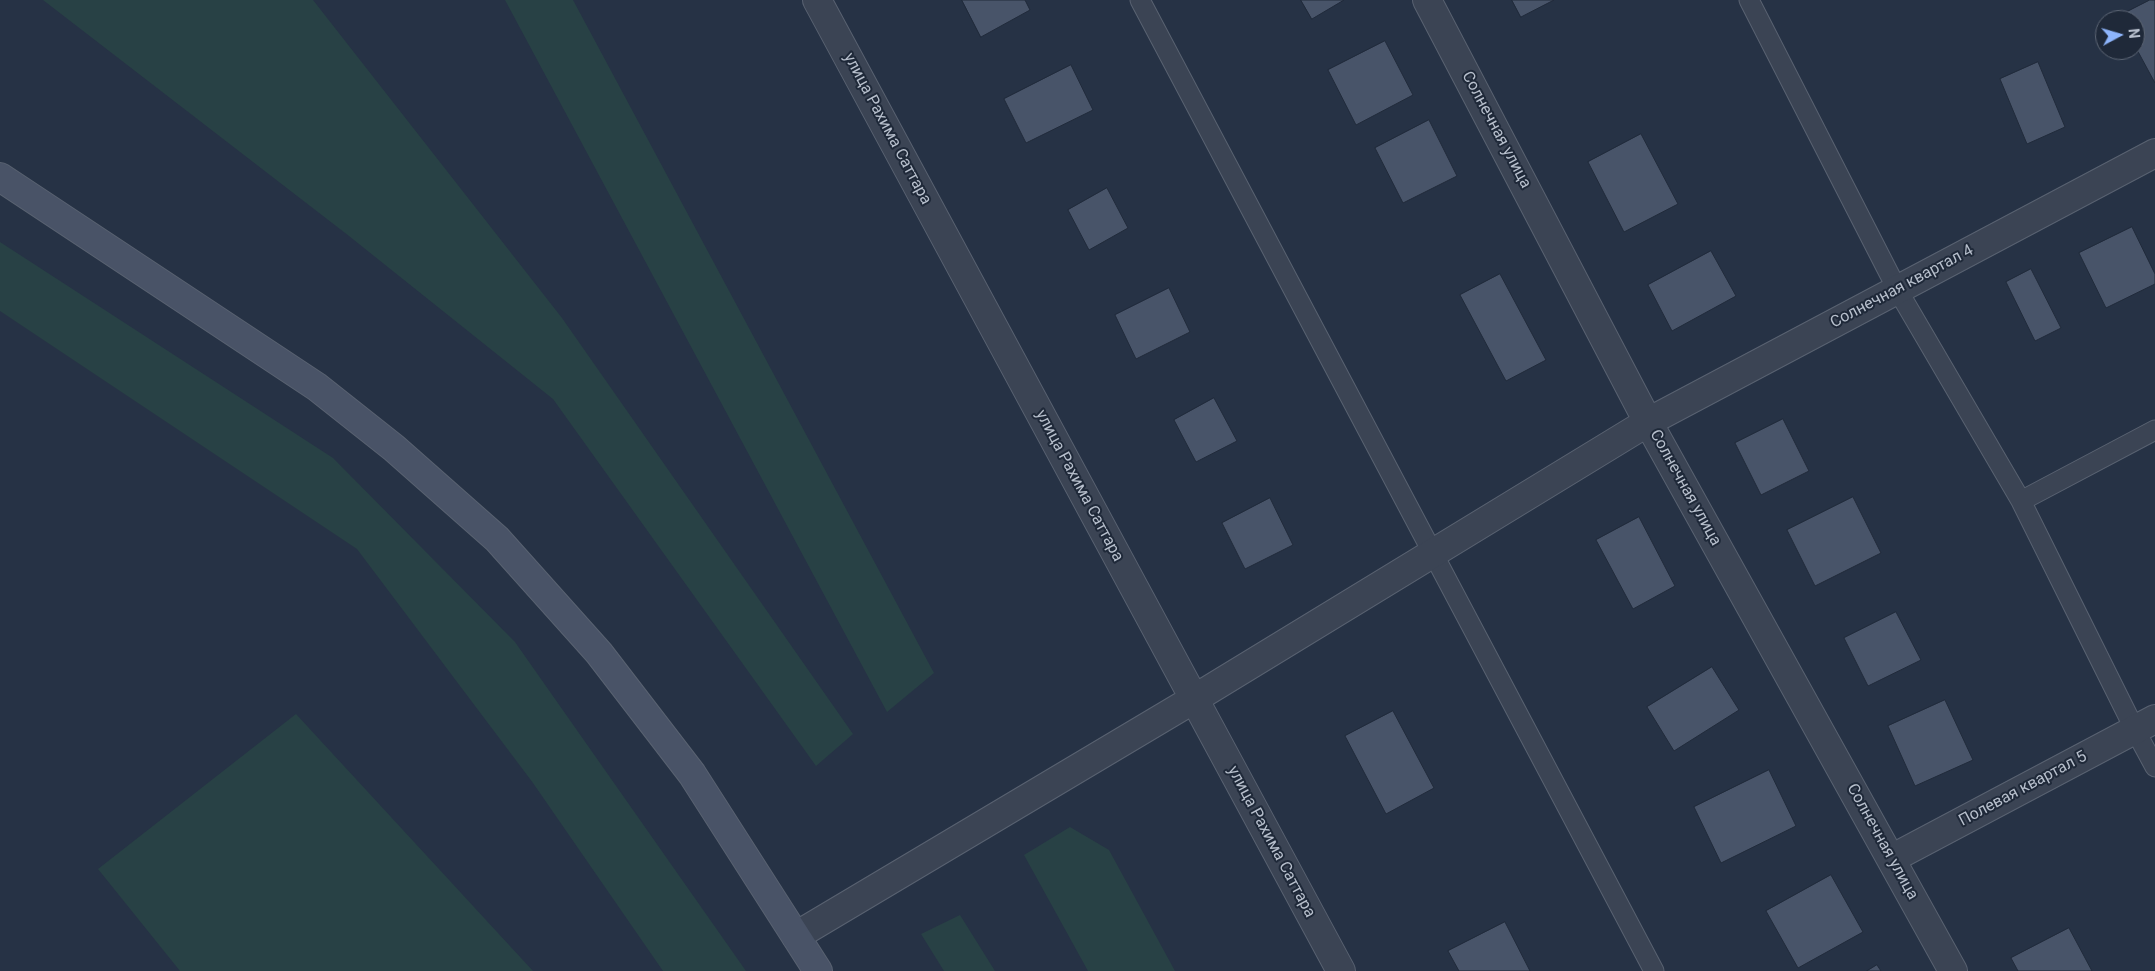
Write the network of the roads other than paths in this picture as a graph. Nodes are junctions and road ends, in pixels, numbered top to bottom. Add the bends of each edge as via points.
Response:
1 (817, 0) edge
2 (1140, 0) edge
3 (1428, 0) edge
4 (1749, 0) edge
5 (2155, 153) edge
6 (0, 177) edge
7 (1897, 289) junction
8 (1648, 422) junction
9 (2155, 430) edge
10 (2021, 500) junction
11 (1431, 552) junction
12 (1194, 699) junction
13 (2145, 725) edge
14 (2155, 767) edge
15 (1891, 859) junction
16 (796, 936) junction
17 (818, 971) edge
18 (1341, 971) edge
19 (1654, 971) edge
20 (1953, 971) edge

1 - 12 street, улица Рахима Саттара
2 - 11 lane
3 - 8 street, Солнечная улица
4 - 7 lane
5 - 7 street, Солнечная квартал 4
6 - 16 main road via 317,387 394,448 497,539 599,653 692,774
7 - 8 street, Солнечная квартал 4
7 - 10 lane
8 - 11 street, Солнечная квартал 4
8 - 15 street, Солнечная улица
9 - 10 lane
10 - 13 lane
11 - 12 street, Солнечная квартал 4
11 - 19 lane
12 - 16 street, Солнечная квартал 4
12 - 18 street, улица Рахима Саттара
13 - 14 lane
13 - 15 street, Полевая квартал 5
15 - 20 street, Солнечная улица
16 - 17 main road

